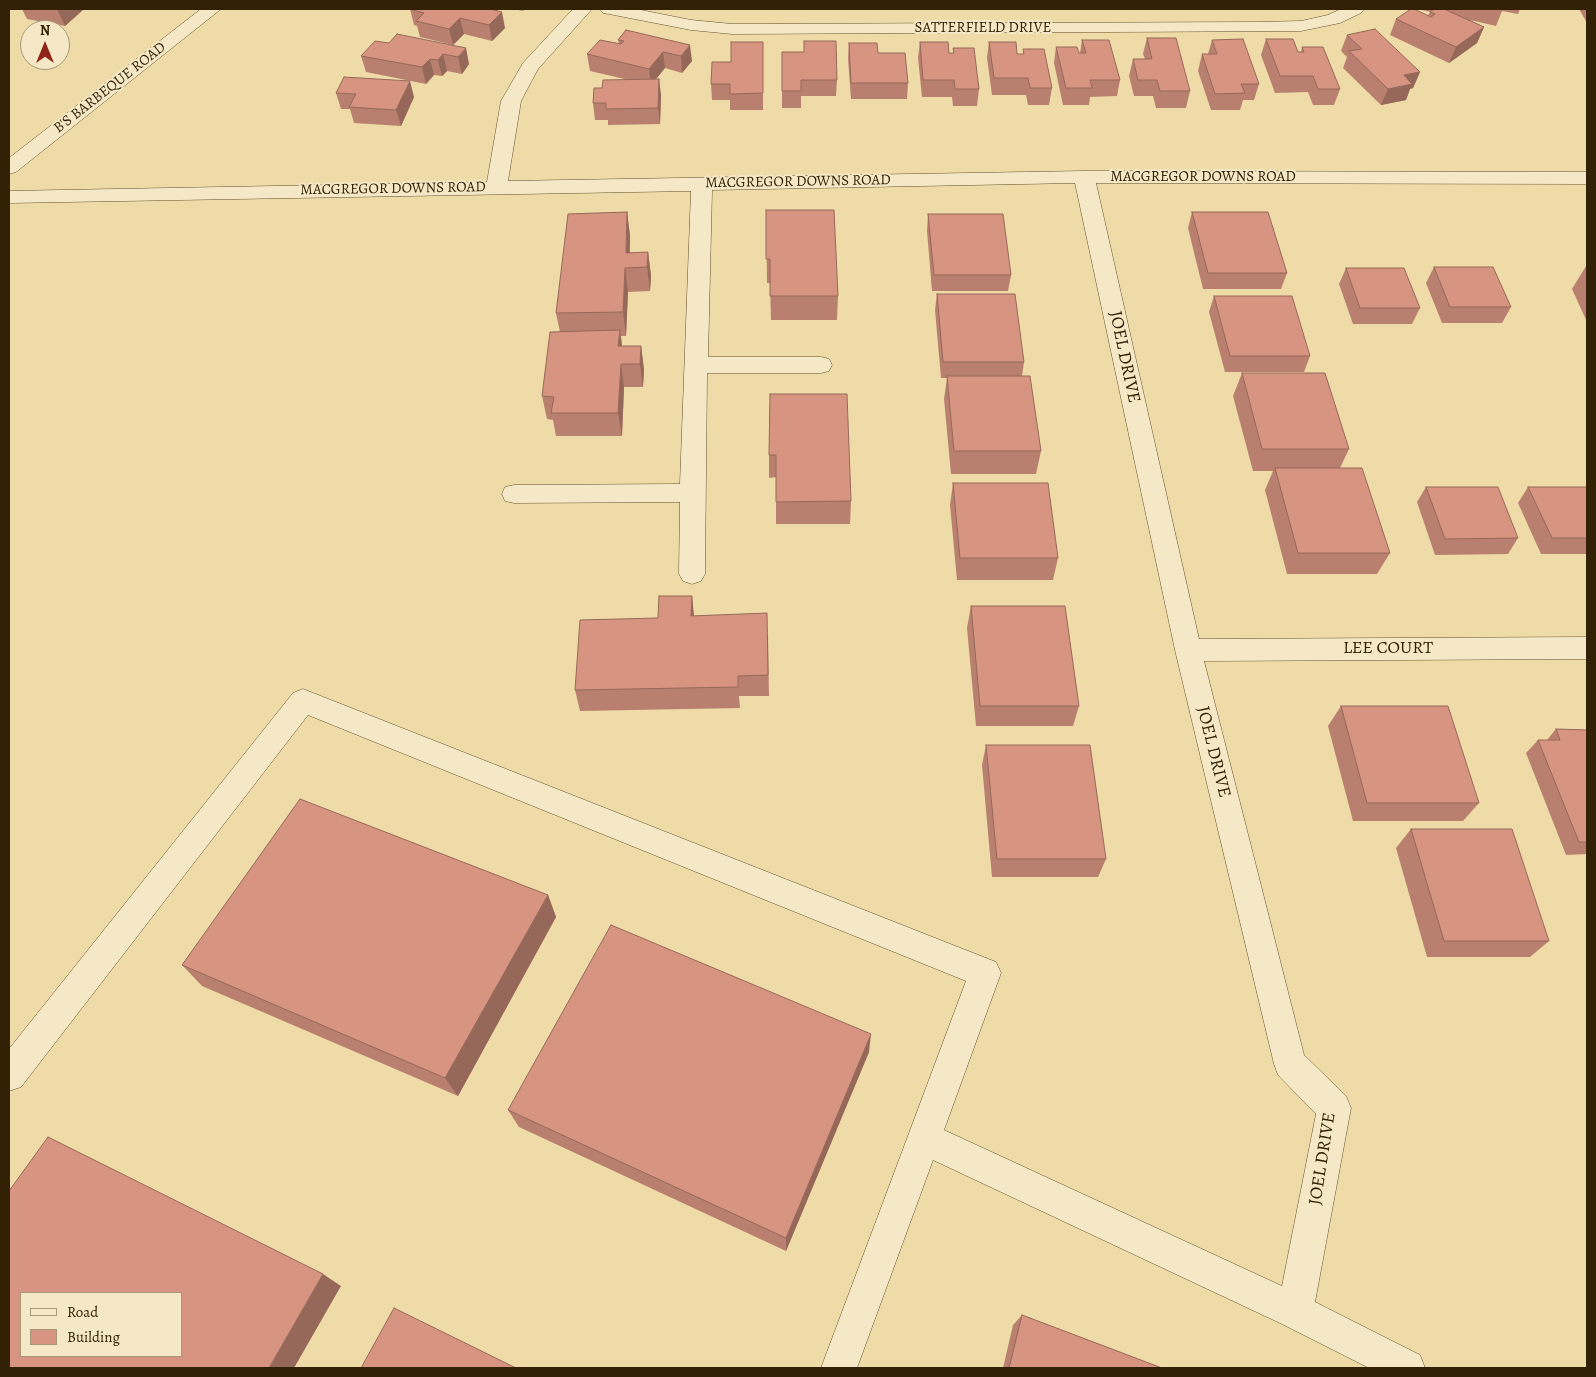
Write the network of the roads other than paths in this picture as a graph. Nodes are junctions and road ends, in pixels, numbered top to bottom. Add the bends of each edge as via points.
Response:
1 (212, 9) edge
2 (583, 9) edge
3 (609, 9) edge
4 (1014, 9) edge
5 (1355, 9) edge
6 (1018, 28) junction
7 (9, 168) edge
8 (1084, 177) junction
9 (1587, 178) edge
10 (702, 183) junction
11 (497, 186) junction
12 (9, 197) edge
13 (696, 365) junction
14 (821, 365) dead end
15 (692, 493) junction
16 (514, 494) dead end
17 (692, 574) dead end
18 (1587, 648) edge
19 (1188, 650) junction
20 (9, 1075) edge
21 (924, 1138) junction
22 (1295, 1311) junction
23 (839, 1368) edge
24 (1407, 1368) edge

1 - 7 street, B'S BARBEQUE ROAD
2 - 11 street via 530,67 511,101
3 - 6 street, SATTERFIELD DRIVE via 691,26 732,29
4 - 6 street
5 - 6 street, SATTERFIELD DRIVE via 1334,19 1301,26
8 - 9 street, MACGREGOR DOWNS ROAD
8 - 10 street, MACGREGOR DOWNS ROAD
8 - 19 street, JOEL DRIVE
10 - 11 street, MACGREGOR DOWNS ROAD
10 - 13 street
11 - 12 street, MACGREGOR DOWNS ROAD
13 - 14 street
13 - 15 street
15 - 16 street
15 - 17 street
18 - 19 street, LEE COURT
19 - 22 street, JOEL DRIVE via 1290,1064 1334,1108
20 - 21 street via 303,701 985,973
21 - 22 street
21 - 23 street
22 - 24 street

